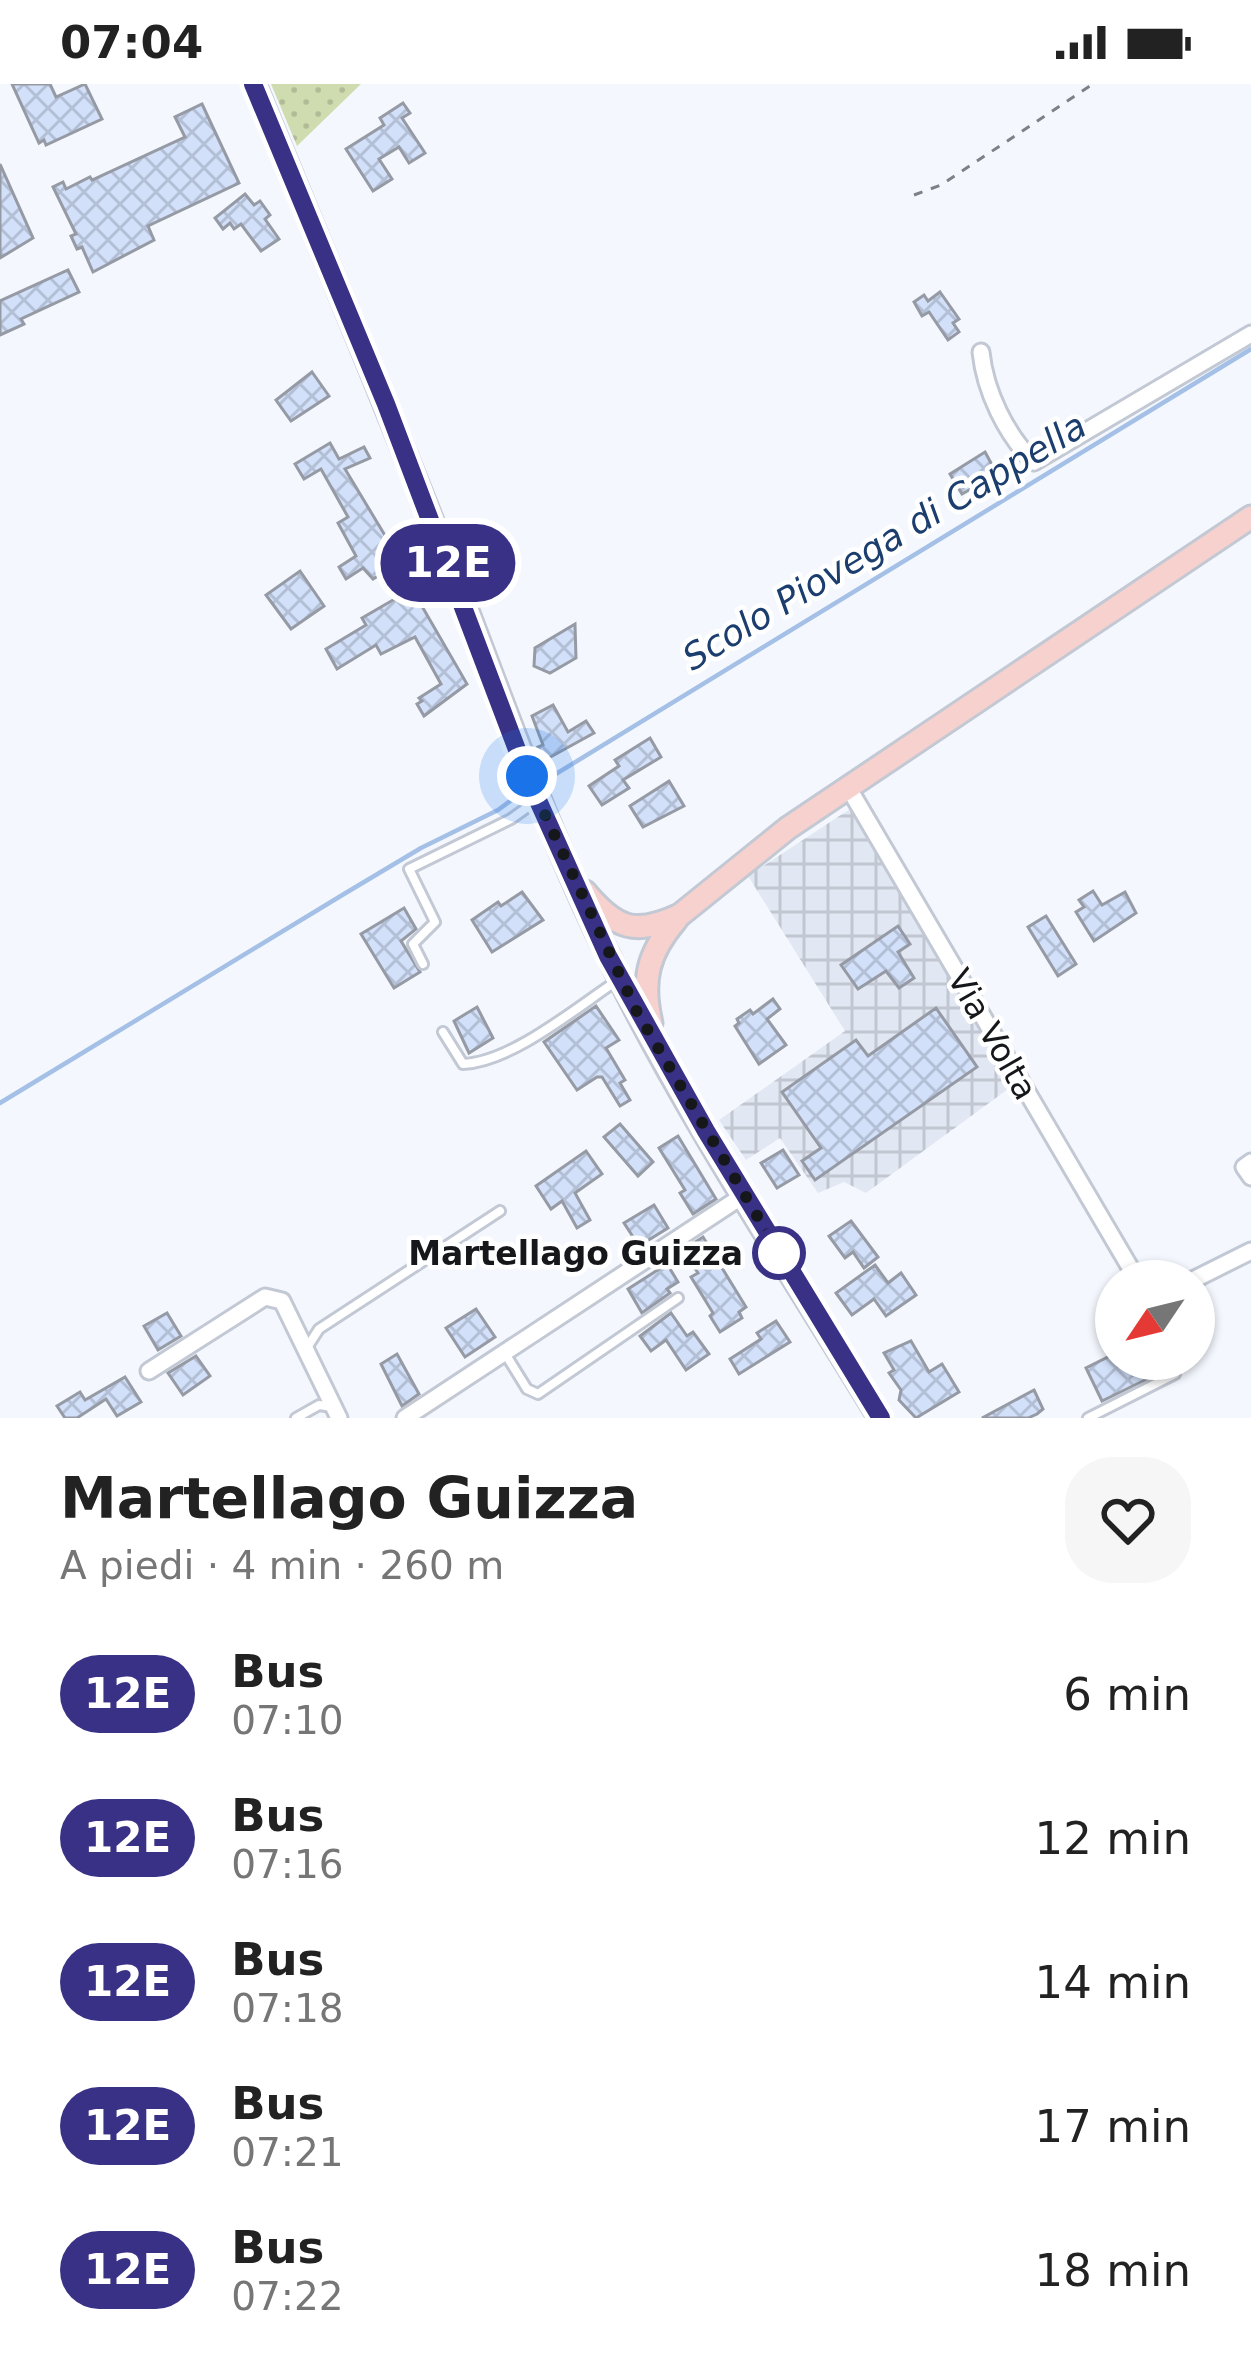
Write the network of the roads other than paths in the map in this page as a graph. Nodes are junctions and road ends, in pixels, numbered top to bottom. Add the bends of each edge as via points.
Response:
1 (254, 84) edge
2 (1251, 334) edge
3 (981, 352) dead end
4 (1251, 517) edge
5 (848, 787) junction
6 (537, 800) junction
7 (566, 867) junction
8 (680, 914) junction
9 (635, 928) junction
10 (654, 948) junction
11 (608, 956) junction
12 (423, 964) dead end
13 (620, 979) junction
14 (443, 1032) dead end
15 (656, 1046) junction
16 (1251, 1162) edge
17 (1251, 1177) edge
18 (744, 1195) junction
19 (500, 1211) dead end
20 (1251, 1251) edge
21 (1126, 1260) edge
22 (1215, 1269) edge
23 (678, 1298) dead end
24 (505, 1354) junction
25 (310, 1360) junction
26 (149, 1370) dead end
27 (1163, 1380) edge
28 (336, 1413) edge
29 (296, 1418) edge
30 (405, 1418) edge
31 (880, 1418) edge
32 (1088, 1418) edge

1 - 6 main road
2 - 3 street via 1034,462 991,394
4 - 5 main road
5 - 8 main road
5 - 21 street, Via Volta
6 - 7 main road
6 - 12 lane via 409,869 435,922 413,944
7 - 9 main road via 603,912
7 - 11 main road
8 - 9 main road
8 - 10 main road
9 - 11 main road via 615,940
10 - 11 main road via 632,959
10 - 15 main road via 645,996
11 - 13 main road
13 - 14 lane via 476,1064 463,1064
13 - 15 main road
15 - 18 main road
16 - 17 street via 1244,1167
18 - 24 street
18 - 31 main road
19 - 25 lane via 319,1329 310,1337
20 - 22 street
23 - 24 lane via 538,1394
24 - 30 street
25 - 26 street via 274,1296
25 - 28 street
27 - 32 lane
28 - 29 lane via 319,1405

